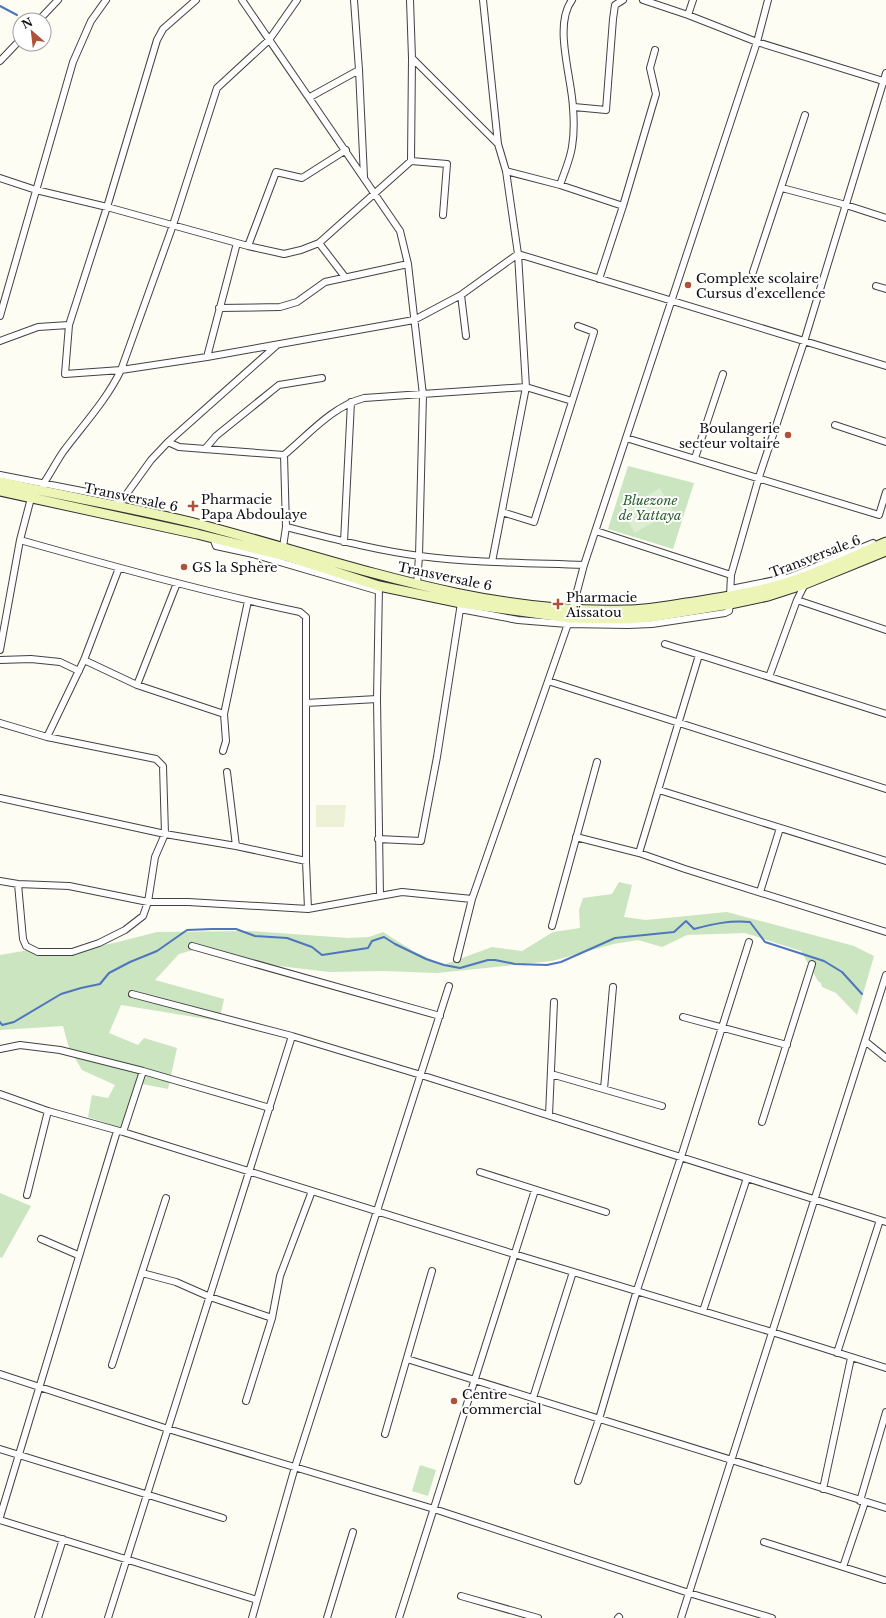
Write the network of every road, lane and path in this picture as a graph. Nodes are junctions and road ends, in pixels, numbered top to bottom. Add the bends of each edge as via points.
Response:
1 (57, 0) edge
2 (106, 0) edge
3 (196, 0) edge
4 (242, 0) edge
5 (297, 0) edge
6 (354, 0) edge
7 (410, 0) edge
8 (483, 0) edge
9 (572, 0) edge
10 (623, 0) edge
11 (643, 0) edge
12 (693, 0) edge
13 (768, 0) edge
14 (46, 12) edge
15 (688, 15) junction
16 (269, 40) junction
17 (757, 42) junction
18 (12, 48) edge
19 (655, 50) dead end
20 (412, 58) junction
21 (0, 61) edge
22 (359, 70) junction
23 (886, 73) edge
24 (885, 82) edge
25 (310, 97) junction
26 (574, 107) junction
27 (804, 115) dead end
28 (498, 144) junction
29 (346, 150) junction
30 (411, 161) junction
31 (506, 171) junction
32 (0, 178) edge
33 (364, 178) junction
34 (560, 186) junction
35 (782, 188) junction
36 (36, 190) junction
37 (374, 194) junction
38 (846, 205) junction
39 (624, 206) junction
40 (107, 207) junction
41 (443, 215) dead end
42 (886, 218) edge
43 (173, 225) junction
44 (237, 243) junction
45 (319, 243) junction
46 (248, 246) junction
47 (518, 254) junction
48 (408, 264) junction
49 (754, 272) dead end
50 (345, 278) junction
51 (599, 279) junction
52 (876, 286) dead end
53 (886, 289) edge
54 (461, 295) junction
55 (672, 302) junction
56 (219, 308) junction
57 (0, 316) edge
58 (414, 320) junction
59 (69, 325) junction
60 (578, 326) dead end
61 (466, 336) dead end
62 (0, 341) edge
63 (804, 342) junction
64 (278, 344) junction
65 (207, 357) junction
66 (886, 366) edge
67 (121, 370) junction
68 (723, 374) dead end
69 (322, 378) dead end
70 (526, 387) junction
71 (423, 395) junction
72 (572, 401) junction
73 (350, 402) junction
74 (834, 425) dead end
75 (626, 438) junction
76 (168, 442) junction
77 (886, 442) edge
78 (205, 449) junction
79 (284, 455) junction
80 (695, 458) junction
81 (0, 475) edge
82 (759, 477) junction
83 (0, 482) edge
84 (44, 483) junction
85 (0, 491) edge
86 (38, 491) junction
87 (886, 492) edge
88 (31, 498) junction
89 (123, 499) junction
90 (115, 506) junction
91 (502, 512) junction
92 (286, 527) junction
93 (596, 531) junction
94 (886, 538) edge
95 (20, 540) junction
96 (344, 542) junction
97 (886, 542) edge
98 (283, 547) junction
99 (886, 551) edge
100 (420, 556) junction
101 (492, 562) junction
102 (584, 565) junction
103 (119, 568) junction
104 (731, 575) junction
105 (177, 583) junction
106 (417, 584) junction
107 (805, 584) junction
108 (379, 588) junction
109 (730, 596) junction
110 (797, 600) junction
111 (248, 601) junction
112 (460, 606) junction
113 (570, 617) junction
114 (886, 630) edge
115 (665, 644) dead end
116 (0, 650) edge
117 (699, 655) junction
118 (0, 660) edge
119 (84, 660) junction
120 (79, 671) junction
121 (769, 677) junction
122 (548, 681) junction
123 (137, 685) junction
124 (377, 699) junction
125 (306, 702) junction
126 (224, 714) junction
127 (886, 714) edge
128 (0, 723) edge
129 (679, 723) junction
130 (47, 738) junction
131 (223, 751) dead end
132 (597, 762) dead end
133 (227, 772) dead end
134 (659, 790) junction
135 (886, 790) edge
136 (0, 798) edge
137 (780, 828) junction
138 (165, 834) junction
139 (576, 837) junction
140 (378, 839) junction
141 (236, 846) junction
142 (639, 853) junction
143 (306, 861) junction
144 (886, 861) edge
145 (0, 881) edge
146 (18, 884) junction
147 (760, 892) junction
148 (380, 896) junction
149 (472, 899) junction
150 (148, 902) junction
151 (308, 909) junction
152 (552, 926) dead end
153 (886, 932) edge
154 (749, 942) dead end
155 (192, 946) dead end
156 (457, 958) dead end
157 (812, 964) dead end
158 (886, 975) edge
159 (449, 986) dead end
160 (613, 988) dead end
161 (132, 994) dead end
162 (554, 1002) dead end
163 (440, 1016) junction
164 (683, 1017) dead end
165 (723, 1028) junction
166 (292, 1036) junction
167 (865, 1041) junction
168 (788, 1045) junction
169 (0, 1049) edge
170 (886, 1058) edge
171 (143, 1071) junction
172 (551, 1074) junction
173 (421, 1075) junction
174 (604, 1089) junction
175 (0, 1094) edge
176 (662, 1106) dead end
177 (270, 1108) junction
178 (48, 1111) junction
179 (549, 1115) junction
180 (762, 1122) dead end
181 (120, 1132) junction
182 (681, 1157) junction
183 (250, 1171) junction
184 (480, 1172) dead end
185 (747, 1178) junction
186 (535, 1190) junction
187 (312, 1191) junction
188 (27, 1195) dead end
189 (166, 1198) dead end
190 (815, 1199) junction
191 (377, 1211) junction
192 (606, 1212) dead end
193 (883, 1221) edge
194 (41, 1239) dead end
195 (514, 1254) junction
196 (78, 1255) junction
197 (432, 1271) dead end
198 (573, 1272) junction
199 (142, 1273) junction
200 (637, 1290) junction
201 (210, 1297) junction
202 (703, 1311) junction
203 (272, 1318) junction
204 (772, 1332) junction
205 (837, 1353) junction
206 (851, 1358) junction
207 (408, 1359) junction
208 (112, 1365) dead end
209 (886, 1368) edge
210 (0, 1374) edge
211 (475, 1380) junction
212 (40, 1387) junction
213 (533, 1398) junction
214 (246, 1400) dead end
215 (886, 1412) edge
216 (599, 1419) junction
217 (168, 1429) junction
218 (385, 1434) dead end
219 (0, 1449) edge
220 (19, 1454) junction
221 (731, 1459) junction
222 (295, 1467) junction
223 (578, 1481) dead end
224 (823, 1489) junction
225 (147, 1495) junction
226 (863, 1501) junction
227 (434, 1508) junction
228 (886, 1508) edge
229 (0, 1517) edge
230 (223, 1518) dead end
231 (0, 1520) edge
232 (353, 1532) dead end
233 (63, 1539) junction
234 (764, 1542) dead end
235 (127, 1559) junction
236 (843, 1567) junction
237 (884, 1580) dead end
238 (689, 1593) junction
239 (461, 1596) dead end
240 (257, 1600) junction
241 (38, 1618) edge
242 (108, 1618) edge
243 (252, 1618) edge
244 (327, 1618) edge
245 (399, 1618) edge
246 (537, 1618) edge
247 (681, 1618) edge
248 (772, 1618) edge

1 - 14 street
2 - 36 street via 91,22 73,62
3 - 40 street via 163,29 157,40
4 - 16 street
5 - 16 street
6 - 22 street
7 - 20 street
8 - 28 street
9 - 26 street via 564,17 566,62
10 - 26 street via 616,5 613,19 606,110
11 - 15 street
12 - 15 street
13 - 17 street
15 - 17 street
16 - 25 street
16 - 43 street via 217,88
17 - 24 street
17 - 55 street
18 - 21 street
19 - 39 street via 650,68 656,94
20 - 28 street
20 - 30 street
22 - 25 street
22 - 33 street
23 - 24 street
24 - 38 street
25 - 29 street
26 - 34 street via 572,148
27 - 35 street
28 - 31 street
29 - 33 street
29 - 46 street via 302,178 276,172
30 - 37 street
30 - 41 street via 447,164
31 - 34 street
31 - 47 street
32 - 36 street
33 - 37 street
34 - 39 street
35 - 38 street
35 - 49 street
36 - 40 street
36 - 57 street
37 - 45 street
37 - 48 street via 400,231
38 - 42 street
38 - 63 street
39 - 51 street
40 - 43 street
40 - 59 street
43 - 44 street
43 - 67 street
44 - 46 street
44 - 56 street
45 - 46 street via 284,254
45 - 50 street
47 - 51 street
47 - 54 street
47 - 70 street
48 - 50 street
48 - 58 street
50 - 56 street via 325,282 297,302 280,307
51 - 55 street
52 - 53 street
54 - 58 street
54 - 61 street
55 - 63 street
55 - 75 street
56 - 65 street
58 - 64 street
58 - 71 street
59 - 62 street via 38,327
59 - 67 street via 65,374
60 - 72 street via 594,332
63 - 66 street
63 - 82 street
64 - 65 street
64 - 76 street
65 - 67 street
67 - 84 street via 112,389 62,454
68 - 80 street
69 - 78 street via 279,386 216,436
70 - 71 street
70 - 72 street
70 - 91 street
71 - 73 street via 364,398
71 - 100 street
72 - 91 street via 534,522
73 - 79 street
73 - 96 street
74 - 77 street
75 - 80 street
75 - 93 street
76 - 78 street via 178,447
76 - 89 street via 151,460
78 - 79 street
79 - 92 street
80 - 82 street
81 - 84 street
82 - 87 street via 879,514
82 - 104 street
83 - 86 main road, Transversale 6
84 - 86 street
84 - 89 street
85 - 88 main road, Transversale 6
86 - 90 main road, Transversale 6
88 - 95 street
88 - 108 main road, Transversale 6 via 213,538
89 - 90 street
90 - 98 main road, Transversale 6 via 199,524
91 - 101 street
92 - 96 street
92 - 98 street
93 - 102 street
93 - 104 street
94 - 109 street via 790,577
95 - 103 street
95 - 116 street
96 - 100 street
97 - 109 main road, Transversale 6 via 805,576 768,588
98 - 106 main road, Transversale 6
99 - 107 main road, Transversale 6
100 - 101 street
100 - 106 street
101 - 102 street
102 - 113 street
103 - 105 street
103 - 119 street
104 - 109 street
105 - 111 street
105 - 123 street
106 - 113 main road, Transversale 6 via 521,604
107 - 109 main road, Transversale 6 via 768,596
107 - 110 street
108 - 112 main road, Transversale 6
108 - 124 street
109 - 113 main road, Transversale 6
109 - 113 main road, Transversale 6 via 652,620
110 - 114 street
110 - 121 street
111 - 125 street via 300,612 306,617
111 - 126 street
112 - 113 main road, Transversale 6
112 - 140 street via 437,758 421,841
113 - 122 street
115 - 117 street
117 - 121 street
117 - 129 street
118 - 120 street via 32,659 60,662
119 - 120 street
119 - 123 street
120 - 130 street
121 - 127 street
122 - 129 street
122 - 149 street
123 - 126 street
124 - 125 street
124 - 140 street
125 - 143 street
126 - 131 street via 226,741
128 - 130 street
129 - 134 street
129 - 135 street
130 - 138 street via 156,759 163,766
132 - 139 street
133 - 141 street
134 - 137 street
134 - 142 street
136 - 138 street
137 - 144 street
137 - 147 street
138 - 141 street
138 - 150 street via 155,857
139 - 142 street
139 - 152 street
140 - 148 street
141 - 143 street
142 - 147 street
143 - 151 street
145 - 146 street
146 - 150 street via 69,886
146 - 150 street via 23,939 26,946 38,952 72,952 99,943 125,930 144,916
147 - 153 street
148 - 149 street via 402,892
148 - 151 street
149 - 156 street
150 - 151 street
154 - 165 street
155 - 163 street
157 - 168 street
158 - 167 street
159 - 163 street
160 - 174 street
161 - 166 street
162 - 172 street
163 - 173 street
164 - 165 street
165 - 168 street
165 - 182 street
166 - 173 street
166 - 177 street
167 - 170 street
167 - 190 street
168 - 180 street
169 - 171 street via 20,1045 60,1050
171 - 177 street
171 - 181 street
172 - 174 street
172 - 179 street
173 - 179 street
173 - 191 street
174 - 176 street
175 - 178 street
177 - 183 street
178 - 181 street
178 - 188 street
179 - 182 street
181 - 183 street
181 - 196 street
182 - 185 street
182 - 200 street
183 - 187 street
183 - 201 street
184 - 186 street
185 - 190 street
185 - 202 street
186 - 192 street
186 - 195 street
187 - 191 street
187 - 203 street via 280,1276
189 - 199 street
190 - 193 street
190 - 204 street
191 - 195 street
191 - 222 street
193 - 205 street
194 - 196 street
195 - 198 street
195 - 211 street
196 - 212 street
197 - 207 street
198 - 200 street
198 - 213 street
199 - 201 street via 176,1282
199 - 208 street
200 - 202 street
200 - 216 street
201 - 203 street
201 - 217 street
202 - 204 street
203 - 214 street
204 - 205 street
204 - 221 street
205 - 206 street
206 - 209 street
206 - 224 street
207 - 211 street
207 - 218 street
210 - 212 street
211 - 213 street
211 - 227 street
212 - 217 street
212 - 220 street
213 - 216 street
215 - 226 street
216 - 221 street
216 - 223 street
217 - 222 street
217 - 225 street
219 - 220 street
220 - 225 street
220 - 229 street
221 - 224 street
221 - 238 street
222 - 227 street
222 - 240 street
224 - 226 street
225 - 230 street
225 - 235 street
226 - 228 street
226 - 236 street
227 - 238 street
227 - 245 street
231 - 233 street
232 - 244 street
233 - 235 street
233 - 241 street
234 - 236 street
235 - 240 street
235 - 242 street
236 - 237 street
238 - 247 street
238 - 248 street
239 - 246 street
240 - 243 street

